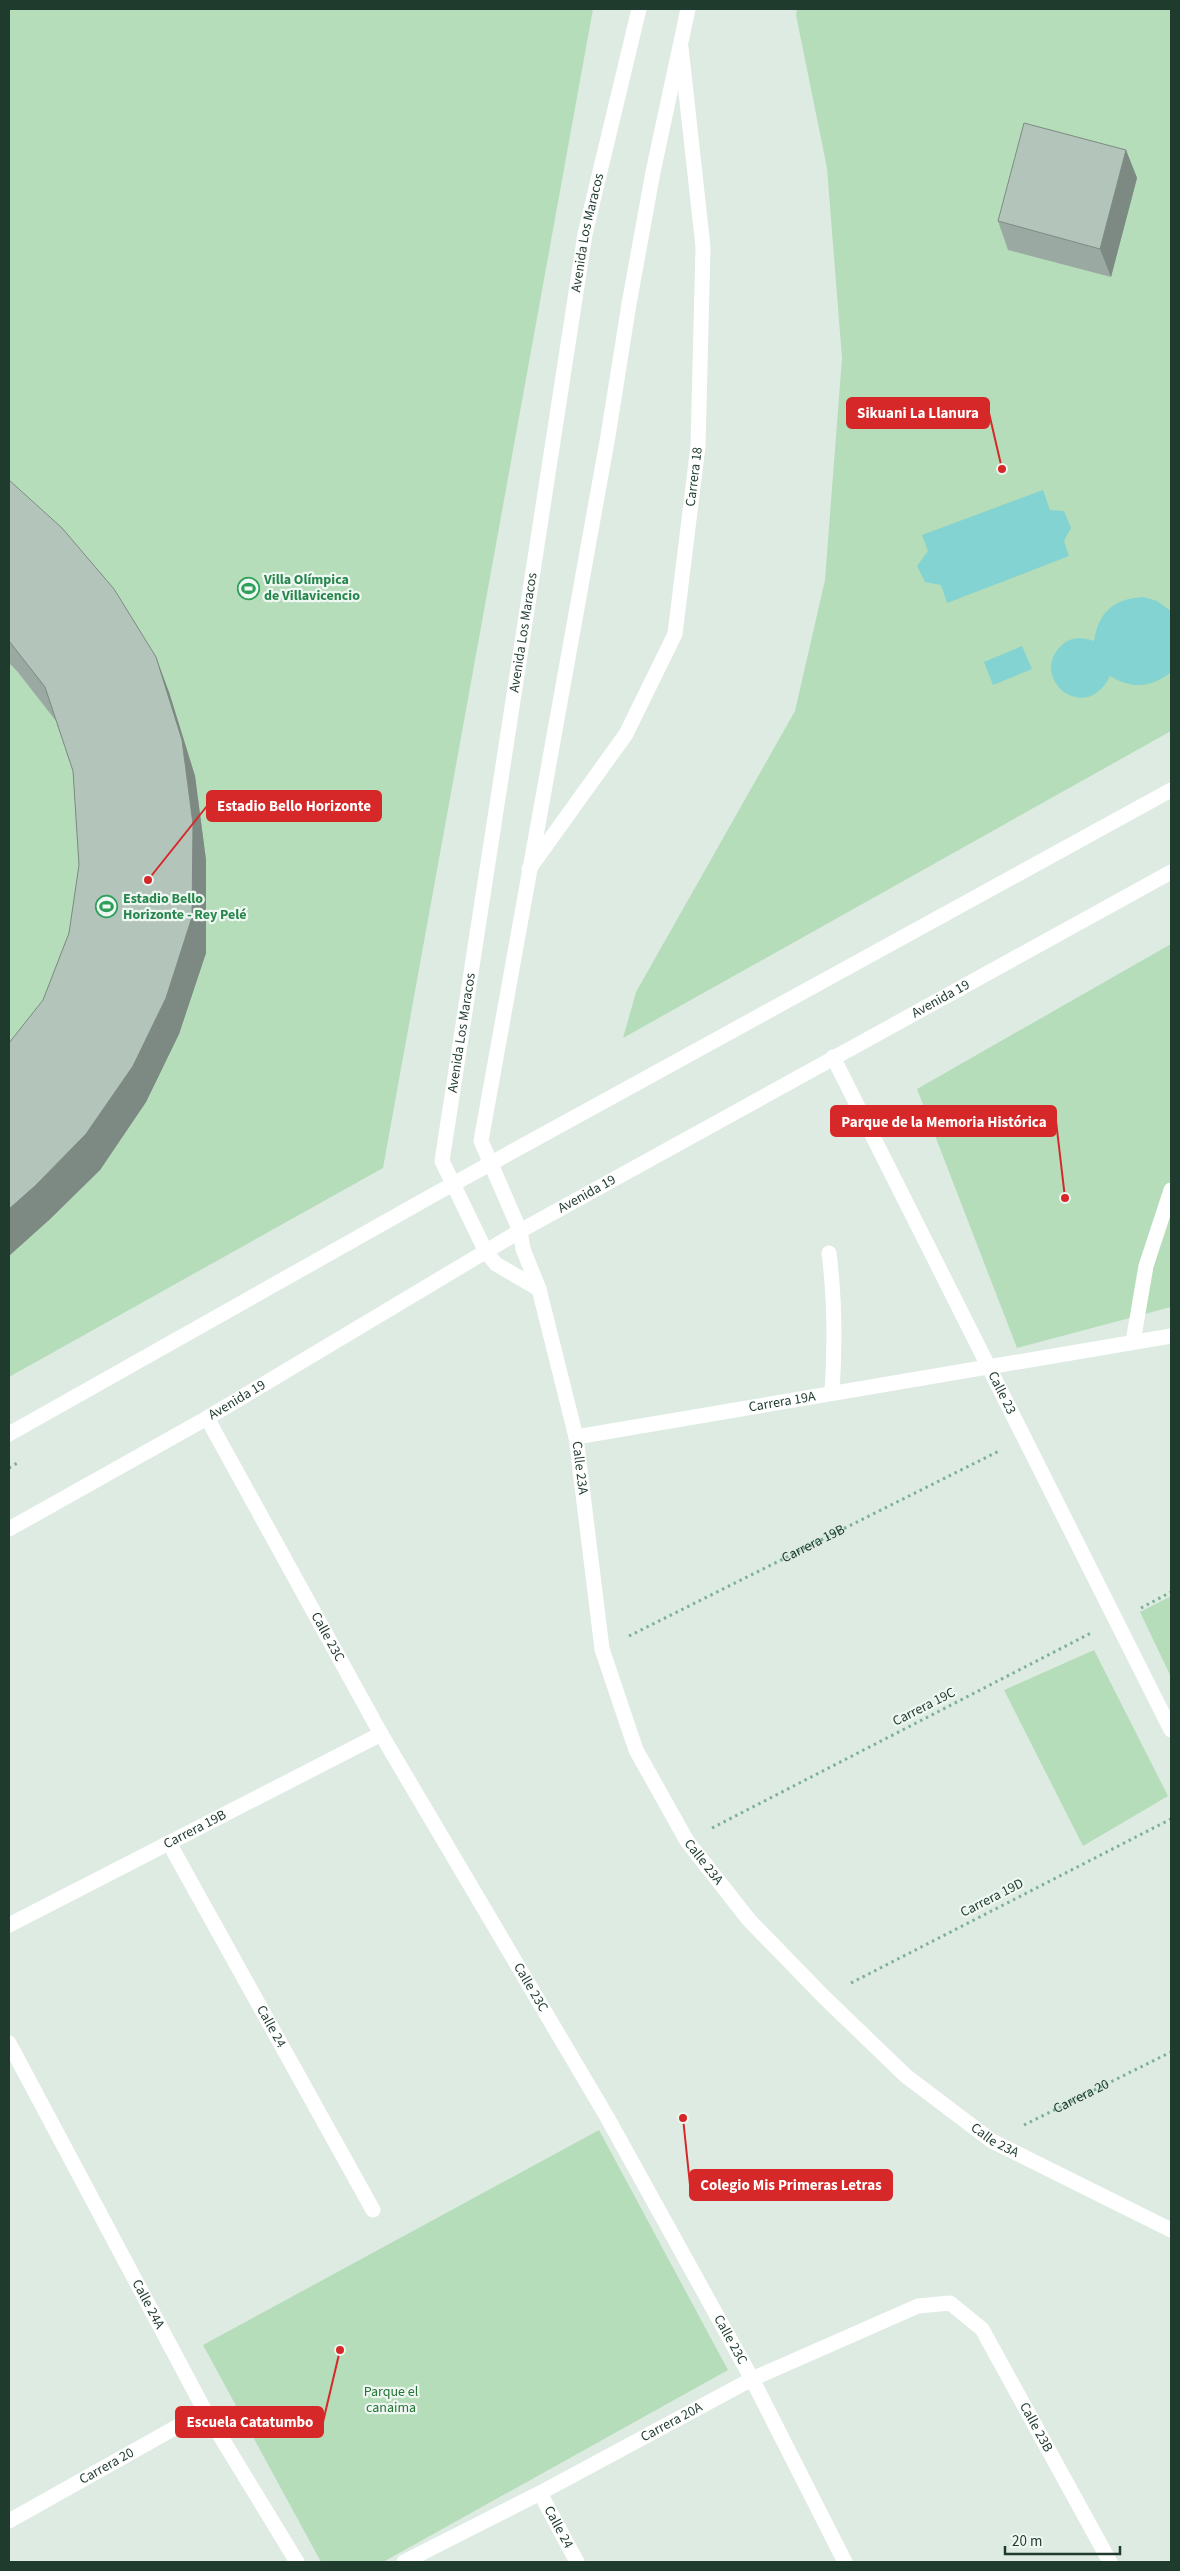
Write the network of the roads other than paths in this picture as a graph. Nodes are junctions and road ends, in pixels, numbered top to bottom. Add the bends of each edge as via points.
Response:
1 (639, 9) edge
2 (688, 9) edge
3 (681, 40) junction
4 (1171, 790) edge
5 (528, 870) junction
6 (1171, 872) edge
7 (833, 1057) junction
8 (491, 1164) junction
9 (453, 1184) junction
10 (1171, 1190) edge
11 (520, 1231) junction
12 (486, 1252) junction
13 (828, 1253) dead end
14 (539, 1289) junction
15 (1171, 1336) edge
16 (1133, 1342) junction
17 (988, 1366) junction
18 (832, 1393) junction
19 (207, 1418) junction
20 (9, 1434) edge
21 (576, 1437) junction
22 (9, 1529) edge
23 (1171, 1730) edge
24 (381, 1734) junction
25 (169, 1843) junction
26 (9, 1925) edge
27 (9, 2043) edge
28 (373, 2210) dead end
29 (1171, 2230) edge
30 (950, 2303) joint
31 (752, 2379) junction
32 (205, 2411) junction
33 (540, 2493) junction
34 (9, 2521) edge
35 (297, 2562) edge
36 (404, 2562) edge
37 (576, 2562) edge
38 (845, 2562) edge
39 (1110, 2562) edge

1 - 9 street, Avenida Los Maracos via 584,244 442,1161
2 - 3 street
3 - 5 street via 628,304 608,436
3 - 5 street, Carrera 18 via 703,247 698,446 676,634 626,734
4 - 8 street
5 - 8 street via 481,1141
6 - 7 street, Avenida 19
7 - 11 street, Avenida 19
7 - 17 street, Calle 23
8 - 9 street
8 - 11 street
9 - 12 street, Avenida Los Maracos
9 - 20 street
10 - 16 street via 1146,1266
11 - 12 street, Avenida 19
11 - 14 street, Calle 23A via 523,1249
12 - 14 street via 496,1264
12 - 19 street, Avenida 19
13 - 18 street via 833,1282 835,1347
14 - 21 street, Calle 23A
15 - 16 street
16 - 17 street
17 - 18 street, Carrera 19A
17 - 23 street, Calle 23
18 - 21 street, Carrera 19A
19 - 22 street, Avenida 19
19 - 24 street, Calle 23C
21 - 29 street, Calle 23A via 602,1649 636,1750 686,1841 749,1920 906,2076 992,2140
24 - 25 street, Carrera 19B
24 - 31 street, Calle 23C via 607,2116
25 - 26 street, Carrera 19B
25 - 28 street, Calle 24
27 - 32 street, Calle 24A
30 - 31 street, Carrera 20A via 918,2306
30 - 39 street, Calle 23B via 982,2329
31 - 33 street, Carrera 20A
31 - 38 street, Calle 23C
32 - 34 street, Carrera 20
32 - 35 street, Calle 24A
33 - 36 street, Carrera 20A
33 - 37 street, Calle 24

